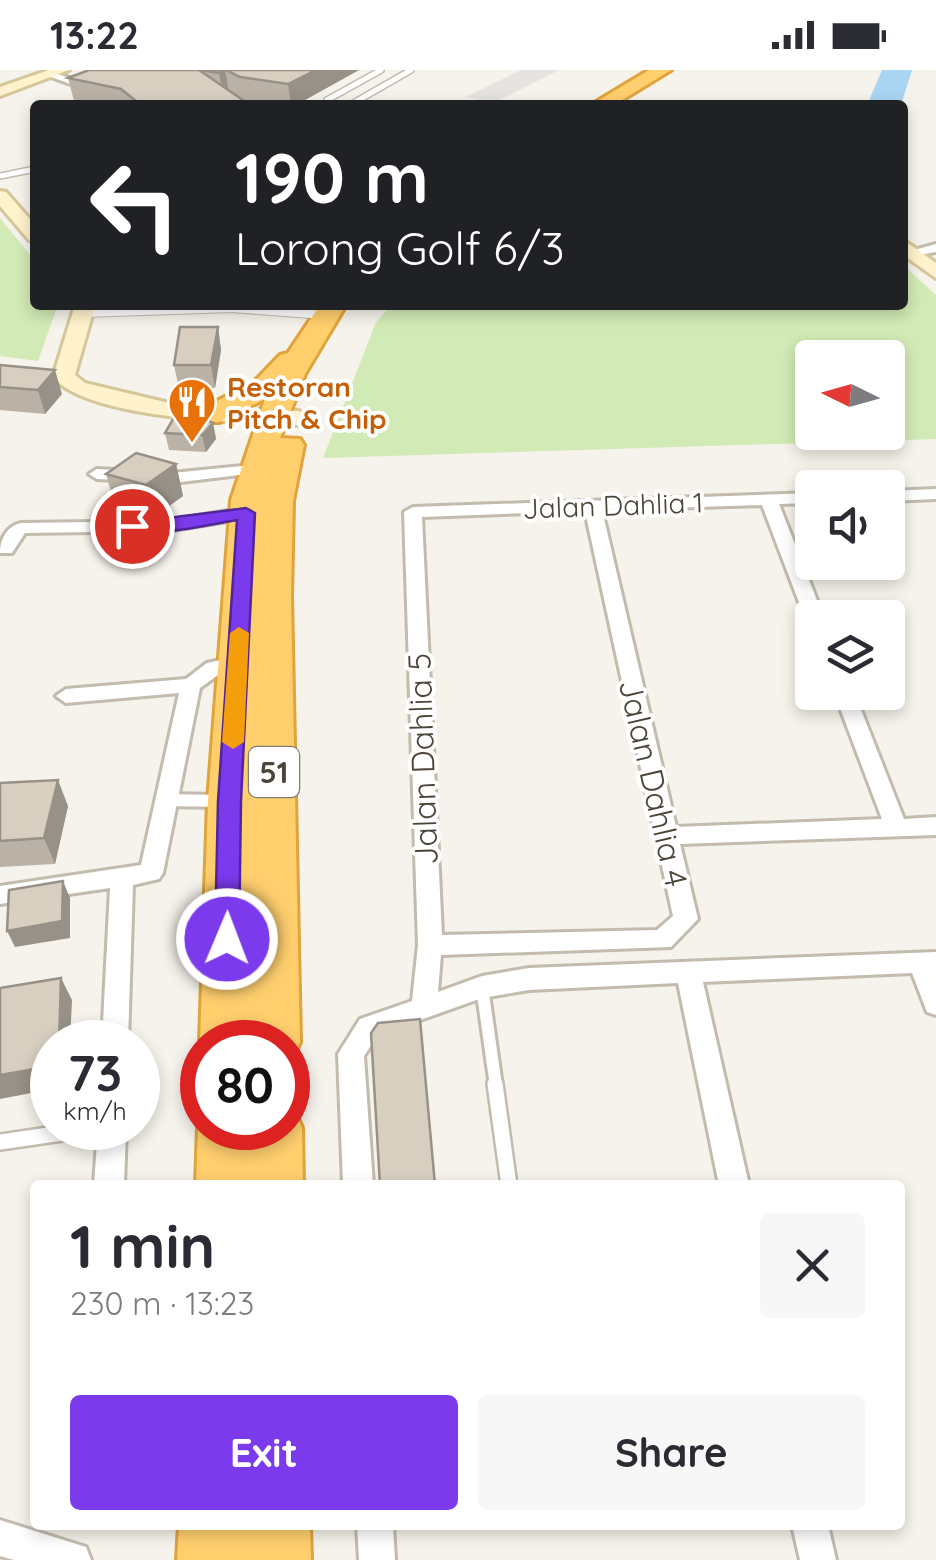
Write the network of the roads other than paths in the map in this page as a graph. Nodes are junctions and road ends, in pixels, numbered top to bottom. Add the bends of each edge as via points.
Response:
1 (120, 70) edge
2 (381, 70) edge
3 (391, 70) edge
4 (641, 70) edge
5 (662, 70) edge
6 (409, 71) edge
7 (55, 72) edge
8 (0, 92) edge
9 (326, 100) edge
10 (359, 100) edge
11 (588, 100) edge
12 (609, 100) edge
13 (30, 171) edge
14 (0, 176) edge
15 (0, 196) edge
16 (30, 230) edge
17 (908, 248) edge
18 (936, 248) edge
19 (936, 272) edge
20 (84, 310) edge
21 (263, 310) edge
22 (353, 310) edge
23 (326, 314) edge
24 (198, 415) junction
25 (286, 418) junction
26 (97, 474) dead end
27 (245, 495) junction
28 (905, 496) edge
29 (935, 497) edge
30 (795, 499) edge
31 (769, 500) junction
32 (592, 506) junction
33 (413, 512) joint
34 (276, 546) junction
35 (6, 549) dead end
36 (808, 600) edge
37 (241, 608) junction
38 (238, 662) junction
39 (191, 685) junction
40 (66, 696) dead end
41 (851, 710) edge
42 (166, 800) junction
43 (230, 801) junction
44 (896, 826) junction
45 (936, 826) edge
46 (665, 836) junction
47 (122, 876) junction
48 (0, 894) edge
49 (430, 946) junction
50 (928, 962) edge
51 (688, 972) junction
52 (482, 987) junction
53 (936, 1004) edge
54 (424, 1005) junction
55 (116, 1020) edge
56 (225, 1020) edge
57 (275, 1020) edge
58 (30, 1138) edge
59 (0, 1142) edge
60 (111, 1150) edge
61 (224, 1150) edge
62 (276, 1150) edge
63 (109, 1180) edge
64 (223, 1180) edge
65 (276, 1180) edge
66 (358, 1180) edge
67 (508, 1180) edge
68 (733, 1180) edge
69 (212, 1530) edge
70 (277, 1530) edge
71 (375, 1530) edge
72 (811, 1530) edge
73 (15, 1535) edge
74 (73, 1560) edge
75 (211, 1560) edge
76 (277, 1560) edge
77 (376, 1560) edge
78 (818, 1560) edge

1 - 7 street via 76,83
2 - 9 lane
3 - 6 lane
4 - 11 highway
5 - 12 highway
6 - 10 lane
7 - 8 street
13 - 14 lane
15 - 16 street
17 - 18 street
17 - 19 street
20 - 24 street via 57,376 78,388
21 - 23 lane
22 - 25 highway, 51
23 - 24 highway via 263,390
23 - 25 highway, 51 via 289,374
24 - 25 street
24 - 27 highway via 234,444
25 - 27 highway, 51
25 - 34 highway, 51
26 - 27 street via 163,478
27 - 35 street via 166,526 21,528
27 - 37 highway, 51
28 - 29 street
30 - 31 street, Jalan Dahlia 1
31 - 32 street, Jalan Dahlia 1
31 - 36 street
32 - 33 street, Jalan Dahlia 1
32 - 46 street, Jalan Dahlia 4
33 - 49 street, Jalan Dahlia 5
34 - 37 highway via 260,549 255,595
34 - 57 highway, 51
37 - 38 highway, 51
38 - 39 street via 214,668
38 - 43 highway, 51
39 - 40 street
39 - 42 street
41 - 44 street
42 - 43 lane
42 - 47 street via 151,872
43 - 56 highway, 51
44 - 45 street
44 - 46 street
46 - 49 street, Jalan Dahlia 4 via 686,919 662,940
47 - 48 street
47 - 55 street
49 - 54 street, Jalan Dahlia 5
50 - 51 street
50 - 53 street
51 - 52 street
51 - 68 street
52 - 54 street
52 - 67 lane
54 - 66 street via 369,1027 352,1054
58 - 59 lane
60 - 63 street
61 - 64 highway
62 - 65 highway
69 - 75 highway
70 - 76 highway
71 - 77 street
72 - 78 street
73 - 74 street

